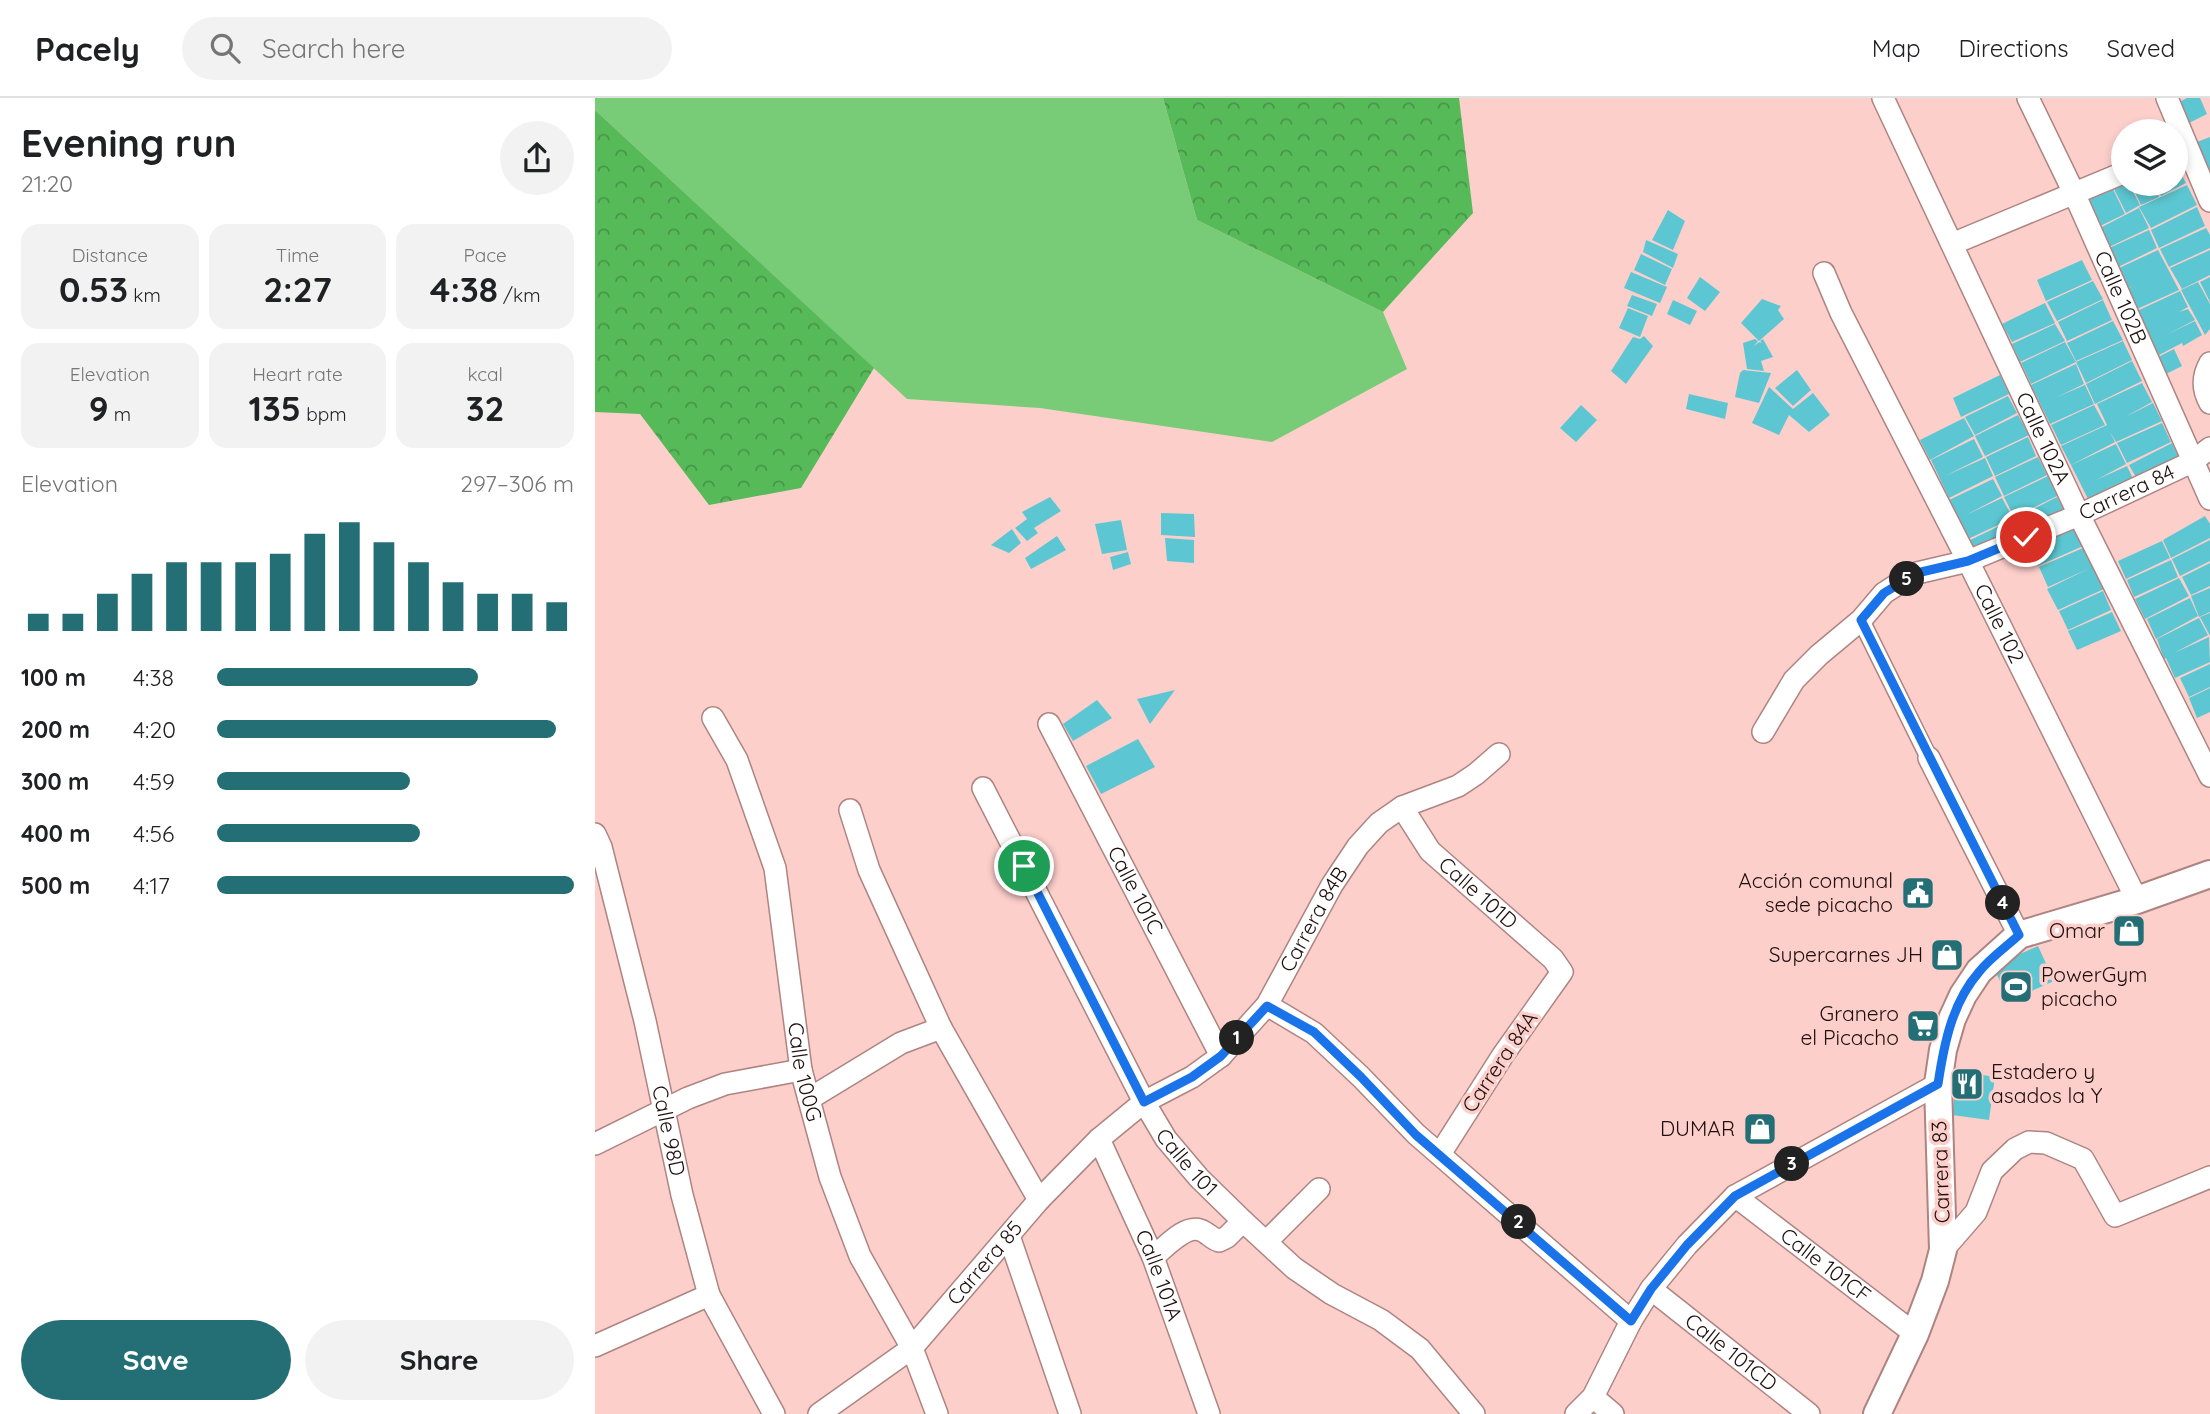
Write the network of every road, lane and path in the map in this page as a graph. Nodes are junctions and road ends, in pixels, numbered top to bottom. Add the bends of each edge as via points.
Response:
1 (1883, 98) edge
2 (2028, 98) edge
3 (2167, 98) edge
4 (2173, 119) edge
5 (2188, 162) edge
6 (2111, 178) edge
7 (2074, 193) junction
8 (2210, 201) edge
9 (1952, 244) junction
10 (1825, 273) dead end
11 (2210, 363) edge
12 (2210, 402) edge
13 (2210, 448) edge
14 (2192, 462) junction
15 (2210, 499) edge
16 (2079, 514) junction
17 (1968, 561) junction
18 (1861, 620) junction
19 (713, 718) dead end
20 (1049, 724) dead end
21 (1763, 732) dead end
22 (1499, 754) dead end
23 (1929, 758) joint
24 (2210, 776) edge
25 (983, 788) dead end
26 (1402, 807) junction
27 (850, 810) dead end
28 (595, 834) edge
29 (2210, 874) edge
30 (2137, 900) junction
31 (2019, 935) junction
32 (1562, 972) joint
33 (1267, 1006) junction
34 (941, 1028) junction
35 (1221, 1056) junction
36 (801, 1070) junction
37 (1938, 1084) junction
38 (809, 1099) junction
39 (1144, 1102) junction
40 (664, 1109) junction
41 (1099, 1139) junction
42 (595, 1143) edge
43 (1440, 1154) junction
44 (2210, 1177) edge
45 (1319, 1189) dead end
46 (1735, 1196) junction
47 (1039, 1200) junction
48 (1243, 1221) junction
49 (1009, 1236) junction
50 (1267, 1241) junction
51 (1943, 1250) junction
52 (1153, 1257) junction
53 (1651, 1289) junction
54 (709, 1295) junction
55 (1631, 1321) junction
56 (1915, 1334) junction
57 (595, 1346) edge
58 (912, 1348) junction
59 (1593, 1397) junction
60 (774, 1414) edge
61 (819, 1414) edge
62 (937, 1414) edge
63 (1070, 1414) edge
64 (1209, 1414) edge
65 (1474, 1414) edge
66 (1576, 1414) edge
67 (1613, 1414) edge
68 (1809, 1414) edge
69 (1877, 1414) edge

1 - 9 street, Calle 102A
2 - 7 street, Calle 102B
3 - 4 street
5 - 8 street
6 - 7 street
7 - 9 street
7 - 14 street, Calle 102B
9 - 16 street, Calle 102A
10 - 17 street, Calle 102
11 - 12 street via 2203,386
13 - 14 street, Carrera 84
14 - 15 street, Calle 102B
14 - 16 street, Carrera 84
16 - 17 street, Carrera 84
16 - 24 street, Calle 102A
17 - 18 street, Carrera 84 via 1917,573 1884,593
17 - 30 street, Calle 102
18 - 21 street via 1794,680
18 - 23 street
19 - 36 street, Calle 100G via 737,760 775,868
20 - 35 street, Calle 101C
22 - 26 street, Carrera 84B via 1458,786
23 - 31 street
25 - 39 street, Calle 101
26 - 32 street, Calle 101D via 1430,851 1553,959
26 - 33 street, Carrera 84B via 1358,846
27 - 34 street via 869,870
28 - 40 street, Calle 98D
29 - 30 street, Carrera 83
30 - 31 street, Carrera 83
31 - 37 street, Carrera 83 via 1979,971 1963,995 1946,1040
32 - 43 street, Carrera 84A
33 - 35 street, Carrera 84B
33 - 43 street via 1314,1032
34 - 38 street via 901,1043
34 - 47 street
35 - 39 street, Carrera 84B
36 - 38 street, Calle 100G
36 - 40 street via 725,1084
37 - 46 street
37 - 51 street, Carrera 83
38 - 58 street, Calle 100G via 830,1177 860,1256
39 - 41 street, Carrera 85
39 - 48 street, Calle 101 via 1199,1178
40 - 42 street
40 - 54 street, Calle 98D
41 - 47 street, Carrera 85
41 - 52 street, Calle 101A
43 - 55 street
44 - 51 street via 2115,1216 2083,1159 2046,1143 2029,1142 1992,1171 1976,1212
45 - 50 street
46 - 53 street
46 - 56 street, Calle 101CF
47 - 49 street, Carrera 85
48 - 50 street, Calle 101
48 - 52 street via 1219,1241 1203,1230 1187,1230
49 - 58 street, Carrera 85
49 - 63 street
50 - 65 street, Calle 101 via 1322,1288 1381,1320 1420,1349
51 - 56 street, Carrera 83
52 - 64 street, Calle 101A
53 - 55 street
53 - 68 street, Calle 101CD
54 - 57 street
54 - 60 street, Calle 98D
55 - 59 street
56 - 69 street, Carrera 83
58 - 61 street, Carrera 85
58 - 62 street, Calle 100G
59 - 66 street
59 - 67 street

